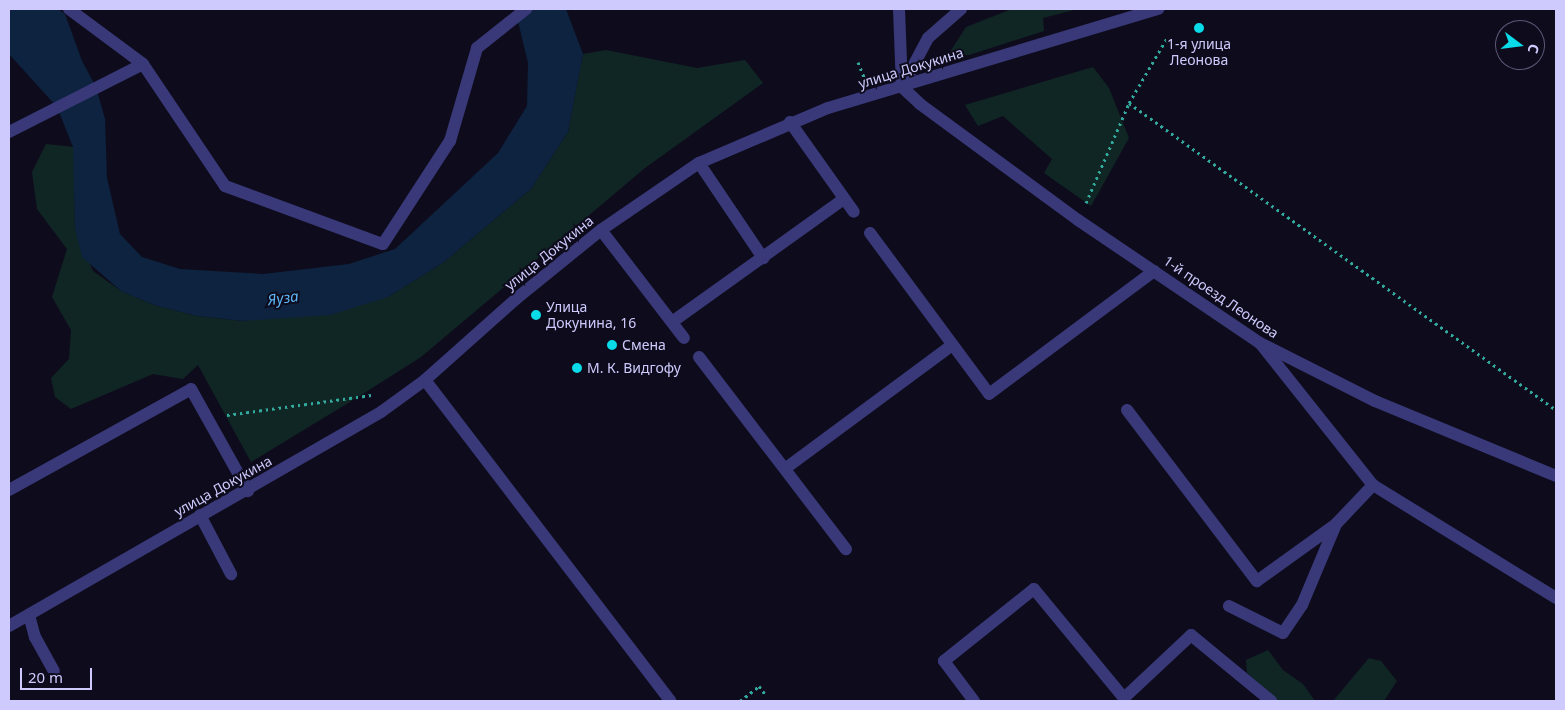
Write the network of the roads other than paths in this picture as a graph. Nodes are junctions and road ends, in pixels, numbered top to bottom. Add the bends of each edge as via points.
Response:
1 (69, 9) edge
2 (899, 9) edge
3 (961, 9) edge
4 (1159, 9) edge
5 (521, 11) edge
6 (143, 64) junction
7 (902, 87) junction
8 (790, 122) junction
9 (9, 132) edge
10 (699, 163) junction
11 (844, 199) junction
12 (854, 212) dead end
13 (601, 230) junction
14 (870, 233) dead end
15 (763, 258) junction
16 (1154, 271) junction
17 (672, 322) junction
18 (684, 338) dead end
19 (1260, 344) junction
20 (952, 345) junction
21 (699, 357) dead end
22 (425, 380) junction
23 (1127, 410) dead end
24 (786, 468) junction
25 (1556, 476) edge
26 (1373, 485) junction
27 (9, 490) edge
28 (248, 491) junction
29 (200, 516) junction
30 (1336, 524) junction
31 (846, 549) dead end
32 (231, 574) dead end
33 (1556, 598) edge
34 (1229, 606) dead end
35 (29, 615) junction
36 (9, 626) edge
37 (54, 671) dead end
38 (670, 701) edge
39 (974, 701) edge
40 (1271, 701) edge

1 - 6 street
2 - 7 street
3 - 7 street via 928,38
4 - 7 street, улица Докукина
5 - 6 street via 477,48 450,142 383,244 225,186
6 - 9 street
7 - 8 street, улица Докукина
7 - 16 street, 1-й проезд Леонова via 920,104 1078,220
8 - 10 street, улица Докукина
8 - 11 street
10 - 13 street, улица Докукина
10 - 15 street
11 - 12 street
11 - 15 street
13 - 17 street
13 - 22 street, улица Докукина via 517,298
14 - 20 street
15 - 17 street
16 - 19 street, 1-й проезд Леонова
16 - 20 street via 989,394
17 - 18 street
19 - 25 street, 1-й проезд Леонова via 1375,401
19 - 26 street
20 - 24 street
21 - 24 street
22 - 28 street, улица Докукина via 381,412
22 - 38 street
23 - 30 street via 1257,581
24 - 31 street
26 - 30 street
26 - 33 street
27 - 28 street via 191,389
28 - 29 street, улица Докукина
29 - 32 street
29 - 35 street, улица Докукина
30 - 34 street via 1302,605 1283,633
35 - 36 street, улица Докукина
35 - 37 street via 35,637
39 - 40 street via 944,662 1034,589 1124,698 1190,635

